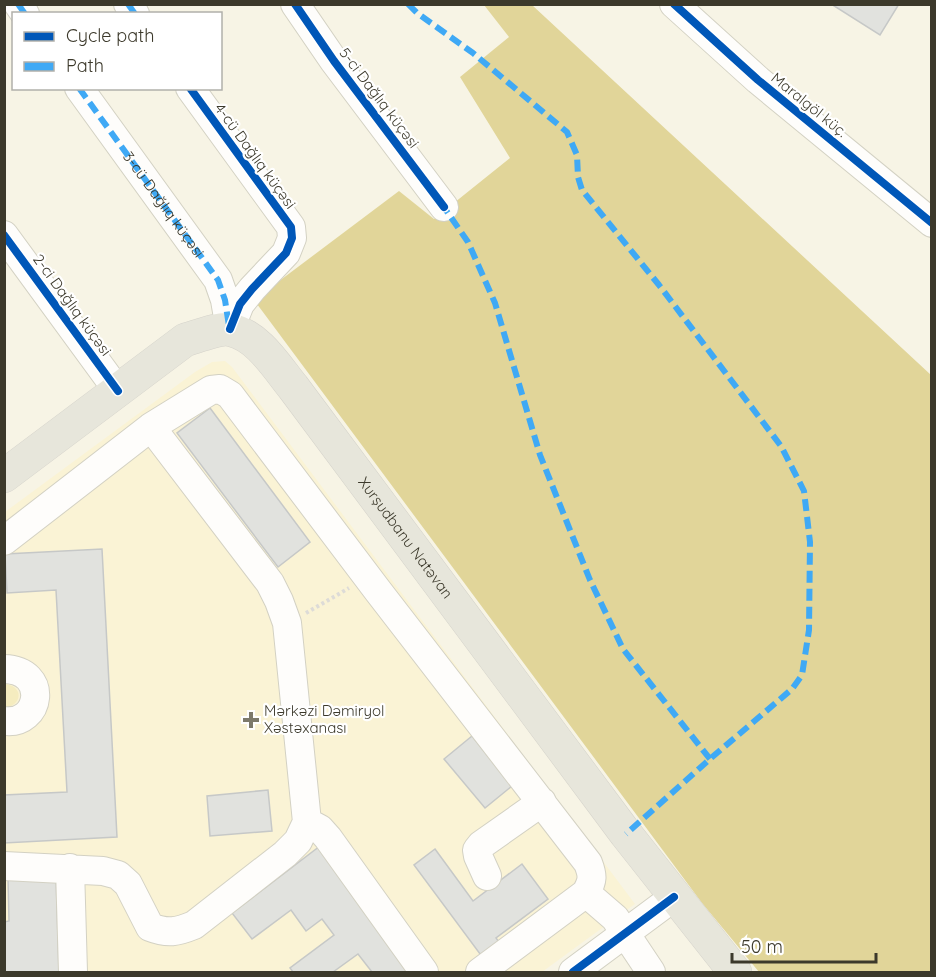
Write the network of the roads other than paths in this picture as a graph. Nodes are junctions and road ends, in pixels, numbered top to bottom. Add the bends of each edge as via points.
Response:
1 (295, 4) edge
2 (674, 4) edge
3 (80, 90) edge
4 (191, 90) edge
5 (444, 207) dead end
6 (932, 223) edge
7 (4, 235) edge
8 (230, 329) junction
9 (118, 391) junction
10 (151, 427) junction
11 (4, 476) edge
12 (4, 541) edge
13 (4, 669) edge
14 (4, 721) edge
15 (542, 802) junction
16 (308, 822) junction
17 (4, 866) edge
18 (70, 868) junction
19 (487, 876) dead end
20 (586, 893) junction
21 (674, 897) junction
22 (625, 933) junction
23 (73, 972) edge
24 (424, 972) edge
25 (480, 972) edge
26 (573, 972) edge
27 (651, 972) edge
28 (735, 972) edge

1 - 5 street, 5-ci Dağlıq küçəsi
2 - 6 street, Maralgöl küç. via 758,80
3 - 8 street, 3-cü Dağlıq küçəsi via 218,280
4 - 8 street, 4-cü Dağlıq küçəsi via 291,227 286,254 240,304
7 - 9 street, 2-ci Dağlıq küçəsi
8 - 9 main road via 185,340
8 - 21 main road, Xurşudbanu Natəvan via 265,352 293,387
9 - 11 main road
10 - 12 street
10 - 15 street via 211,390 230,394
10 - 16 street via 270,583 279,601 287,623
13 - 14 street via 16,669 28,676 36,700 20,720
15 - 19 street via 477,850
15 - 20 street via 588,863 592,882
16 - 18 street via 285,854 194,925 179,931 150,927 128,884 118,875
16 - 24 street via 328,838
17 - 18 street
18 - 23 street
20 - 22 street via 615,918
20 - 25 street
21 - 22 street
21 - 28 main road, Xurşudbanu Natəvan
22 - 26 street
22 - 27 street

